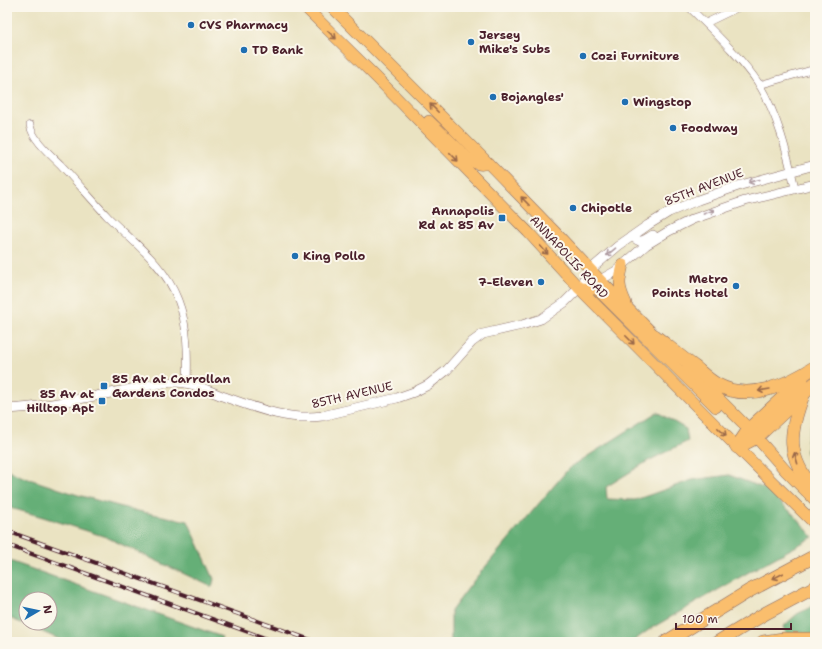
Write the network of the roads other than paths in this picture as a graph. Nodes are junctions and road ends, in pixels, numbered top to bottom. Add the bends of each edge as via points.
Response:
1 (305, 7) edge
2 (689, 7) edge
3 (739, 7) edge
4 (333, 8) edge
5 (706, 23) junction
6 (815, 69) edge
7 (759, 85) junction
8 (390, 92) junction
9 (30, 125) dead end
10 (488, 163) junction
11 (815, 165) edge
12 (791, 171) junction
13 (815, 184) edge
14 (796, 188) junction
15 (673, 228) junction
16 (633, 236) junction
17 (623, 265) junction
18 (590, 270) junction
19 (600, 280) junction
20 (579, 288) junction
21 (628, 309) junction
22 (655, 336) junction
23 (814, 368) edge
24 (815, 383) edge
25 (187, 384) junction
26 (804, 393) junction
27 (7, 409) edge
28 (732, 412) junction
29 (753, 433) junction
30 (737, 447) junction
31 (815, 491) edge
32 (815, 500) edge
33 (815, 524) edge
34 (814, 556) edge
35 (815, 587) edge
36 (815, 639) edge
37 (666, 642) edge
38 (718, 642) edge
39 (764, 642) edge

1 -> 8 main road, ANNAPOLIS ROAD
2 - 5 street
3 - 5 street
10 -> 4 main road, ANNAPOLIS ROAD
5 - 7 street
6 - 7 street
7 - 12 street via 780,129
8 - 10 main road via 411,104 469,159 476,164
8 -> 20 main road, ANNAPOLIS ROAD via 528,232
9 - 25 street via 31,132 44,148 157,265 168,280 179,300 184,322
18 -> 10 main road, ANNAPOLIS ROAD
11 - 12 street, 85TH AVENUE
12 - 14 street
12 -> 16 street, 85TH AVENUE via 698,200 660,217
13 - 14 street, 85TH AVENUE
15 -> 14 street, 85TH AVENUE via 705,213
15 - 16 street via 640,242
15 - 17 street, 85TH AVENUE via 646,245
16 -> 18 street, 85TH AVENUE
17 - 19 street, 85TH AVENUE
17 - 21 main road via 619,282
18 - 19 main road, ANNAPOLIS ROAD
18 - 20 street, 85TH AVENUE
19 - 20 street, 85TH AVENUE
19 - 21 main road, ANNAPOLIS ROAD
20 - 25 street, 85TH AVENUE via 564,303 541,319 483,334 428,385 414,392 370,404 311,417 288,416 268,412
20 - 28 main road via 597,289 721,411
20 -> 30 main road, ANNAPOLIS ROAD
21 - 22 main road, ANNAPOLIS ROAD
23 -> 22 highway via 768,390 736,391 718,385
22 - 28 main road, ANNAPOLIS ROAD
23 - 29 highway
24 - 26 highway
25 - 27 street, 85TH AVENUE via 161,384 34,407
26 - 29 highway
31 -> 26 highway via 796,461 793,446 794,422
28 - 29 main road, ANNAPOLIS ROAD
29 - 30 highway
29 - 32 main road, ANNAPOLIS ROAD
30 - 33 main road, ANNAPOLIS ROAD
34 -> 37 highway via 749,591
35 - 38 highway
36 - 39 highway

